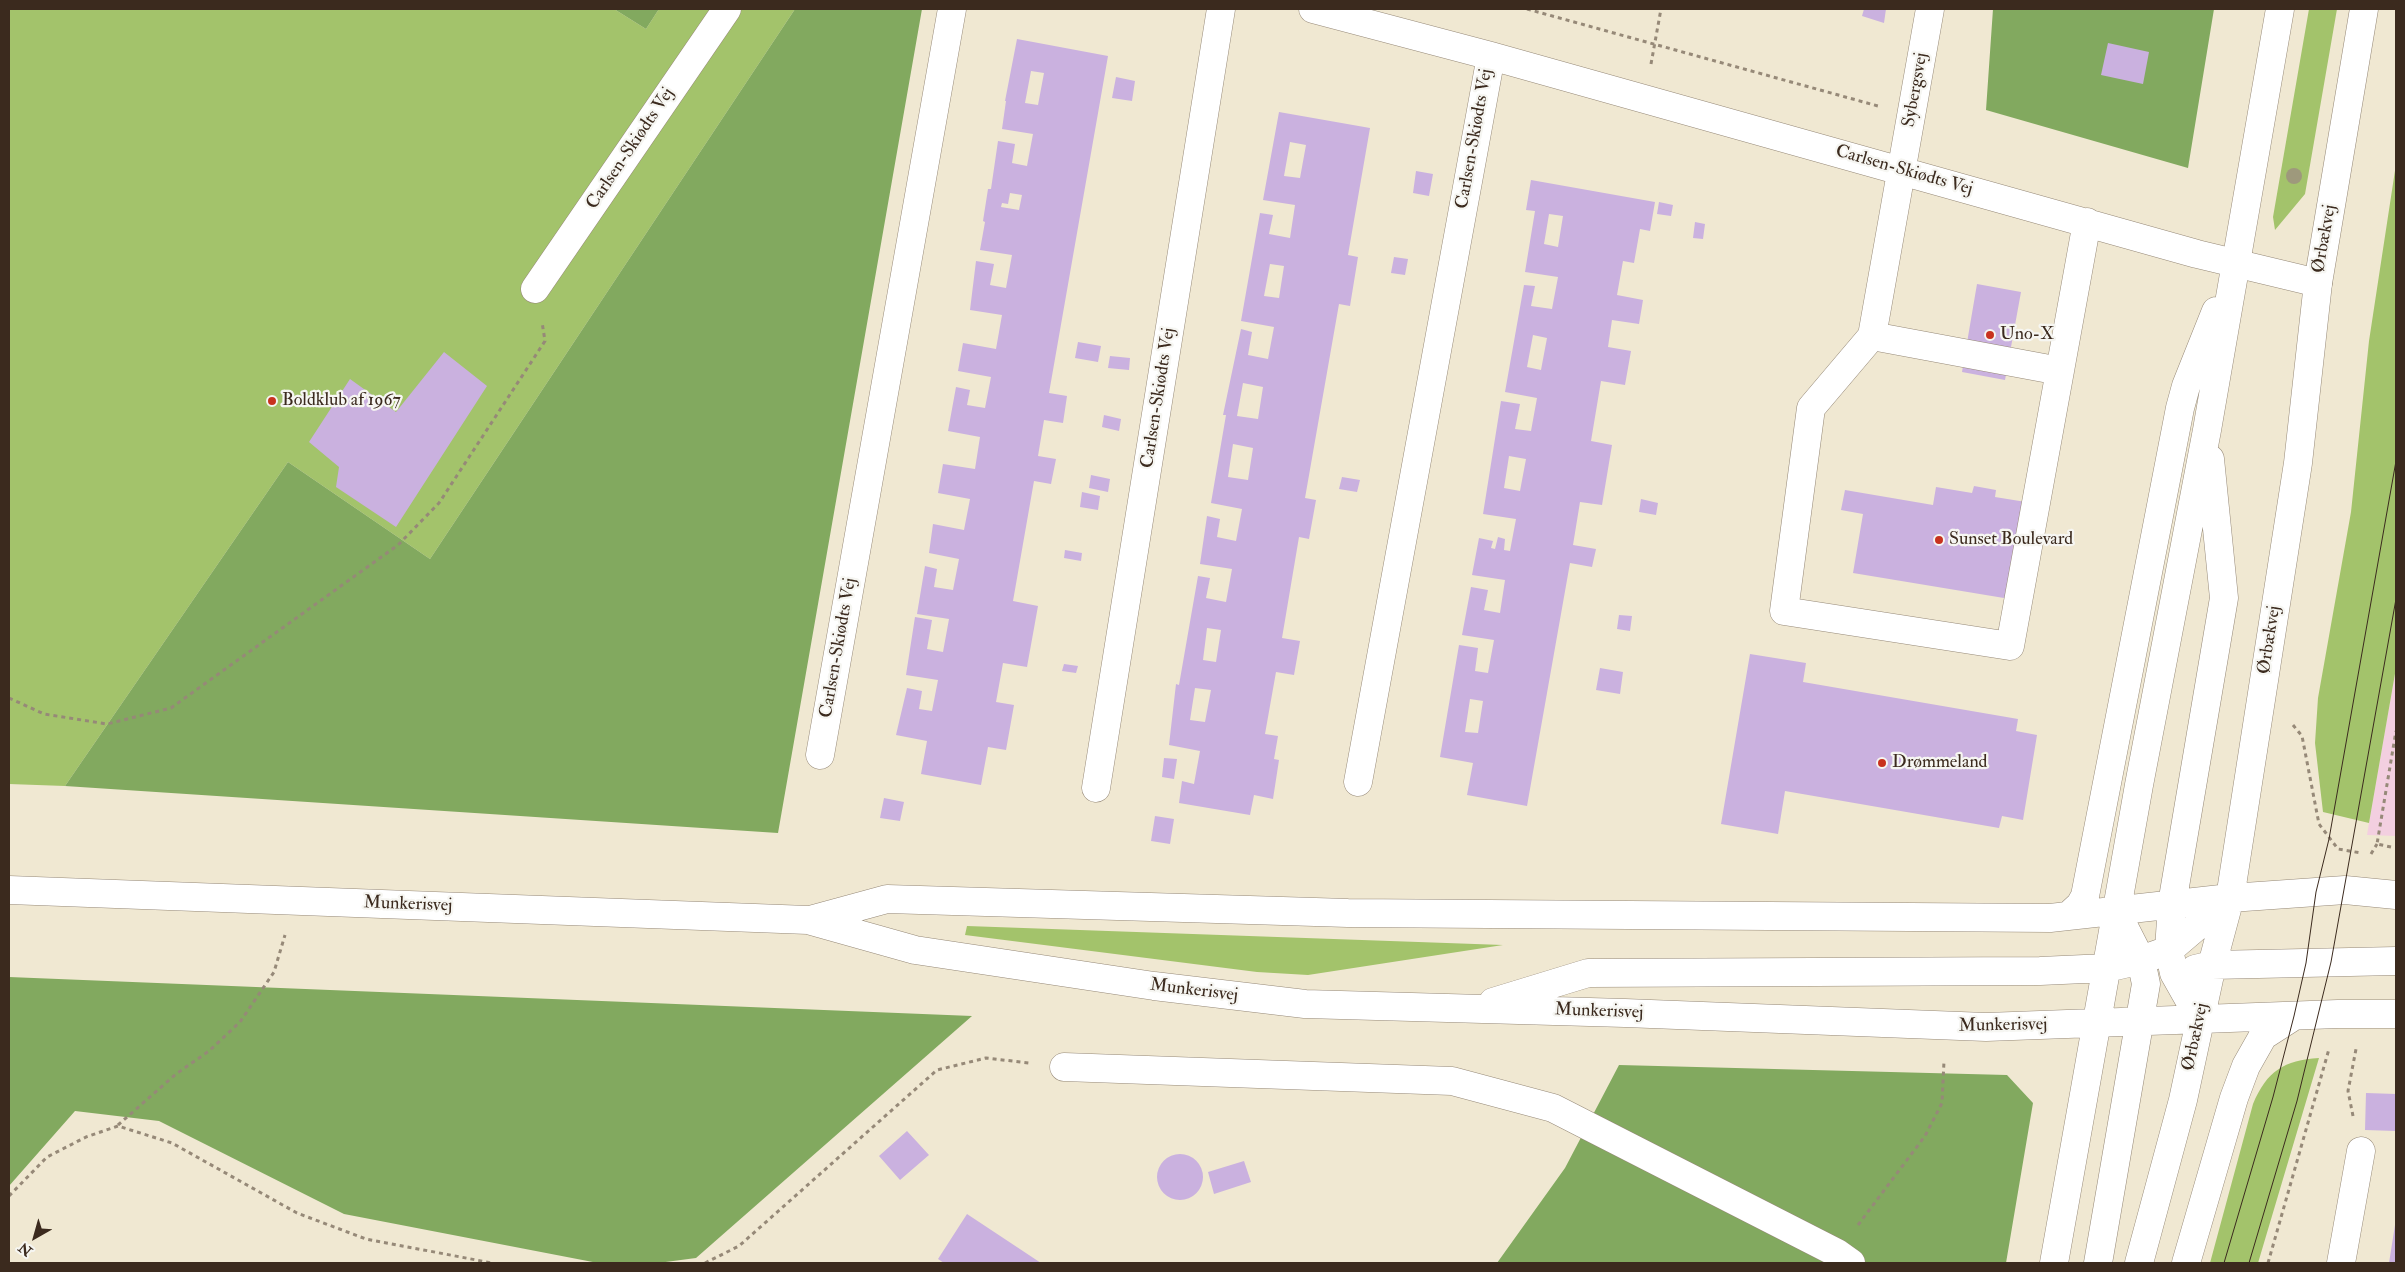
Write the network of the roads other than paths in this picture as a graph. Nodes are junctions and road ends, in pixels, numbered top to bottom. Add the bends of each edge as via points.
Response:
1 (727, 9) edge
2 (952, 9) edge
3 (1221, 9) edge
4 (1313, 9) edge
5 (1930, 9) edge
6 (2280, 9) edge
7 (2364, 9) edge
8 (1491, 56) junction
9 (1902, 170) junction
10 (2087, 222) junction
11 (2235, 263) junction
12 (2318, 283) junction
13 (535, 288) road end
14 (1872, 336) junction
15 (2060, 371) junction
16 (2207, 430) junction
17 (820, 755) dead end
18 (1358, 782) dead end
19 (1096, 788) dead end
20 (9, 890) edge
21 (2396, 895) edge
22 (2230, 898) junction
23 (2172, 904) junction
24 (2116, 911) junction
25 (2068, 916) junction
26 (808, 920) junction
27 (2396, 961) edge
28 (2172, 962) junction
29 (2212, 966) junction
30 (2107, 968) junction
31 (2144, 972) junction
32 (1471, 1009) junction
33 (2396, 1014) edge
34 (2294, 1016) junction
35 (2200, 1019) junction
36 (2141, 1021) junction
37 (2097, 1023) junction
38 (1064, 1067) road end
39 (2361, 1151) road end
40 (1844, 1258) edge
41 (2054, 1263) edge
42 (2098, 1263) edge
43 (2139, 1263) edge
44 (2186, 1263) edge
45 (2341, 1263) edge

1 - 13 main road, Carlsen-Skiødts Vej
2 - 17 main road, Carlsen-Skiødts Vej
3 - 19 main road, Carlsen-Skiødts Vej
4 - 8 main road, Carlsen-Skiødts Vej
5 - 9 main road, Sybergsvej
6 - 11 main road
7 - 12 main road, Ørbækvej
8 - 9 main road, Carlsen-Skiødts Vej
8 - 18 main road, Carlsen-Skiødts Vej
9 - 10 main road, Carlsen-Skiødts Vej
9 - 14 main road, Sybergsvej
10 - 11 main road, Carlsen-Skiødts Vej
10 - 15 main road
11 - 12 main road, Carlsen-Skiødts Vej
11 - 16 main road
11 - 25 main road via 2180,408 2085,896 2080,906
12 - 22 main road, Ørbækvej via 2298,463
14 - 15 main road
14 - 15 main road via 1811,408 1784,611 2010,646
16 - 23 main road via 2224,598
16 - 24 main road
20 - 26 main road, Munkerisvej
21 - 22 main road, Munkerisvej via 2344,890
22 - 23 main road, Munkerisvej
22 - 28 main road
22 - 29 main road, Ørbækvej
23 - 24 main road, Munkerisvej
23 - 28 main road
24 - 25 main road, Munkerisvej
24 - 30 main road
24 - 31 main road
25 - 26 main road, Munkerisvej via 1886,918 1348,912 887,899
26 - 32 main road, Munkerisvej via 915,950 1154,986 1305,1004
27 - 29 main road
28 - 29 main road
28 - 31 main road
28 - 35 main road
29 - 35 main road, Ørbækvej
30 - 31 main road
30 - 32 main road via 1588,973
30 - 37 main road
31 - 36 main road
31 - 37 main road
32 - 37 main road, Munkerisvej via 1946,1027
33 - 34 main road, Munkerisvej
34 - 35 main road, Munkerisvej
34 - 44 main road via 2264,1036 2246,1066
35 - 36 main road, Munkerisvej
35 - 43 main road, Ørbækvej via 2183,1100
36 - 37 main road, Munkerisvej
36 - 42 main road
37 - 41 main road
38 - 40 main road via 1452,1081 1553,1108
39 - 45 main road

